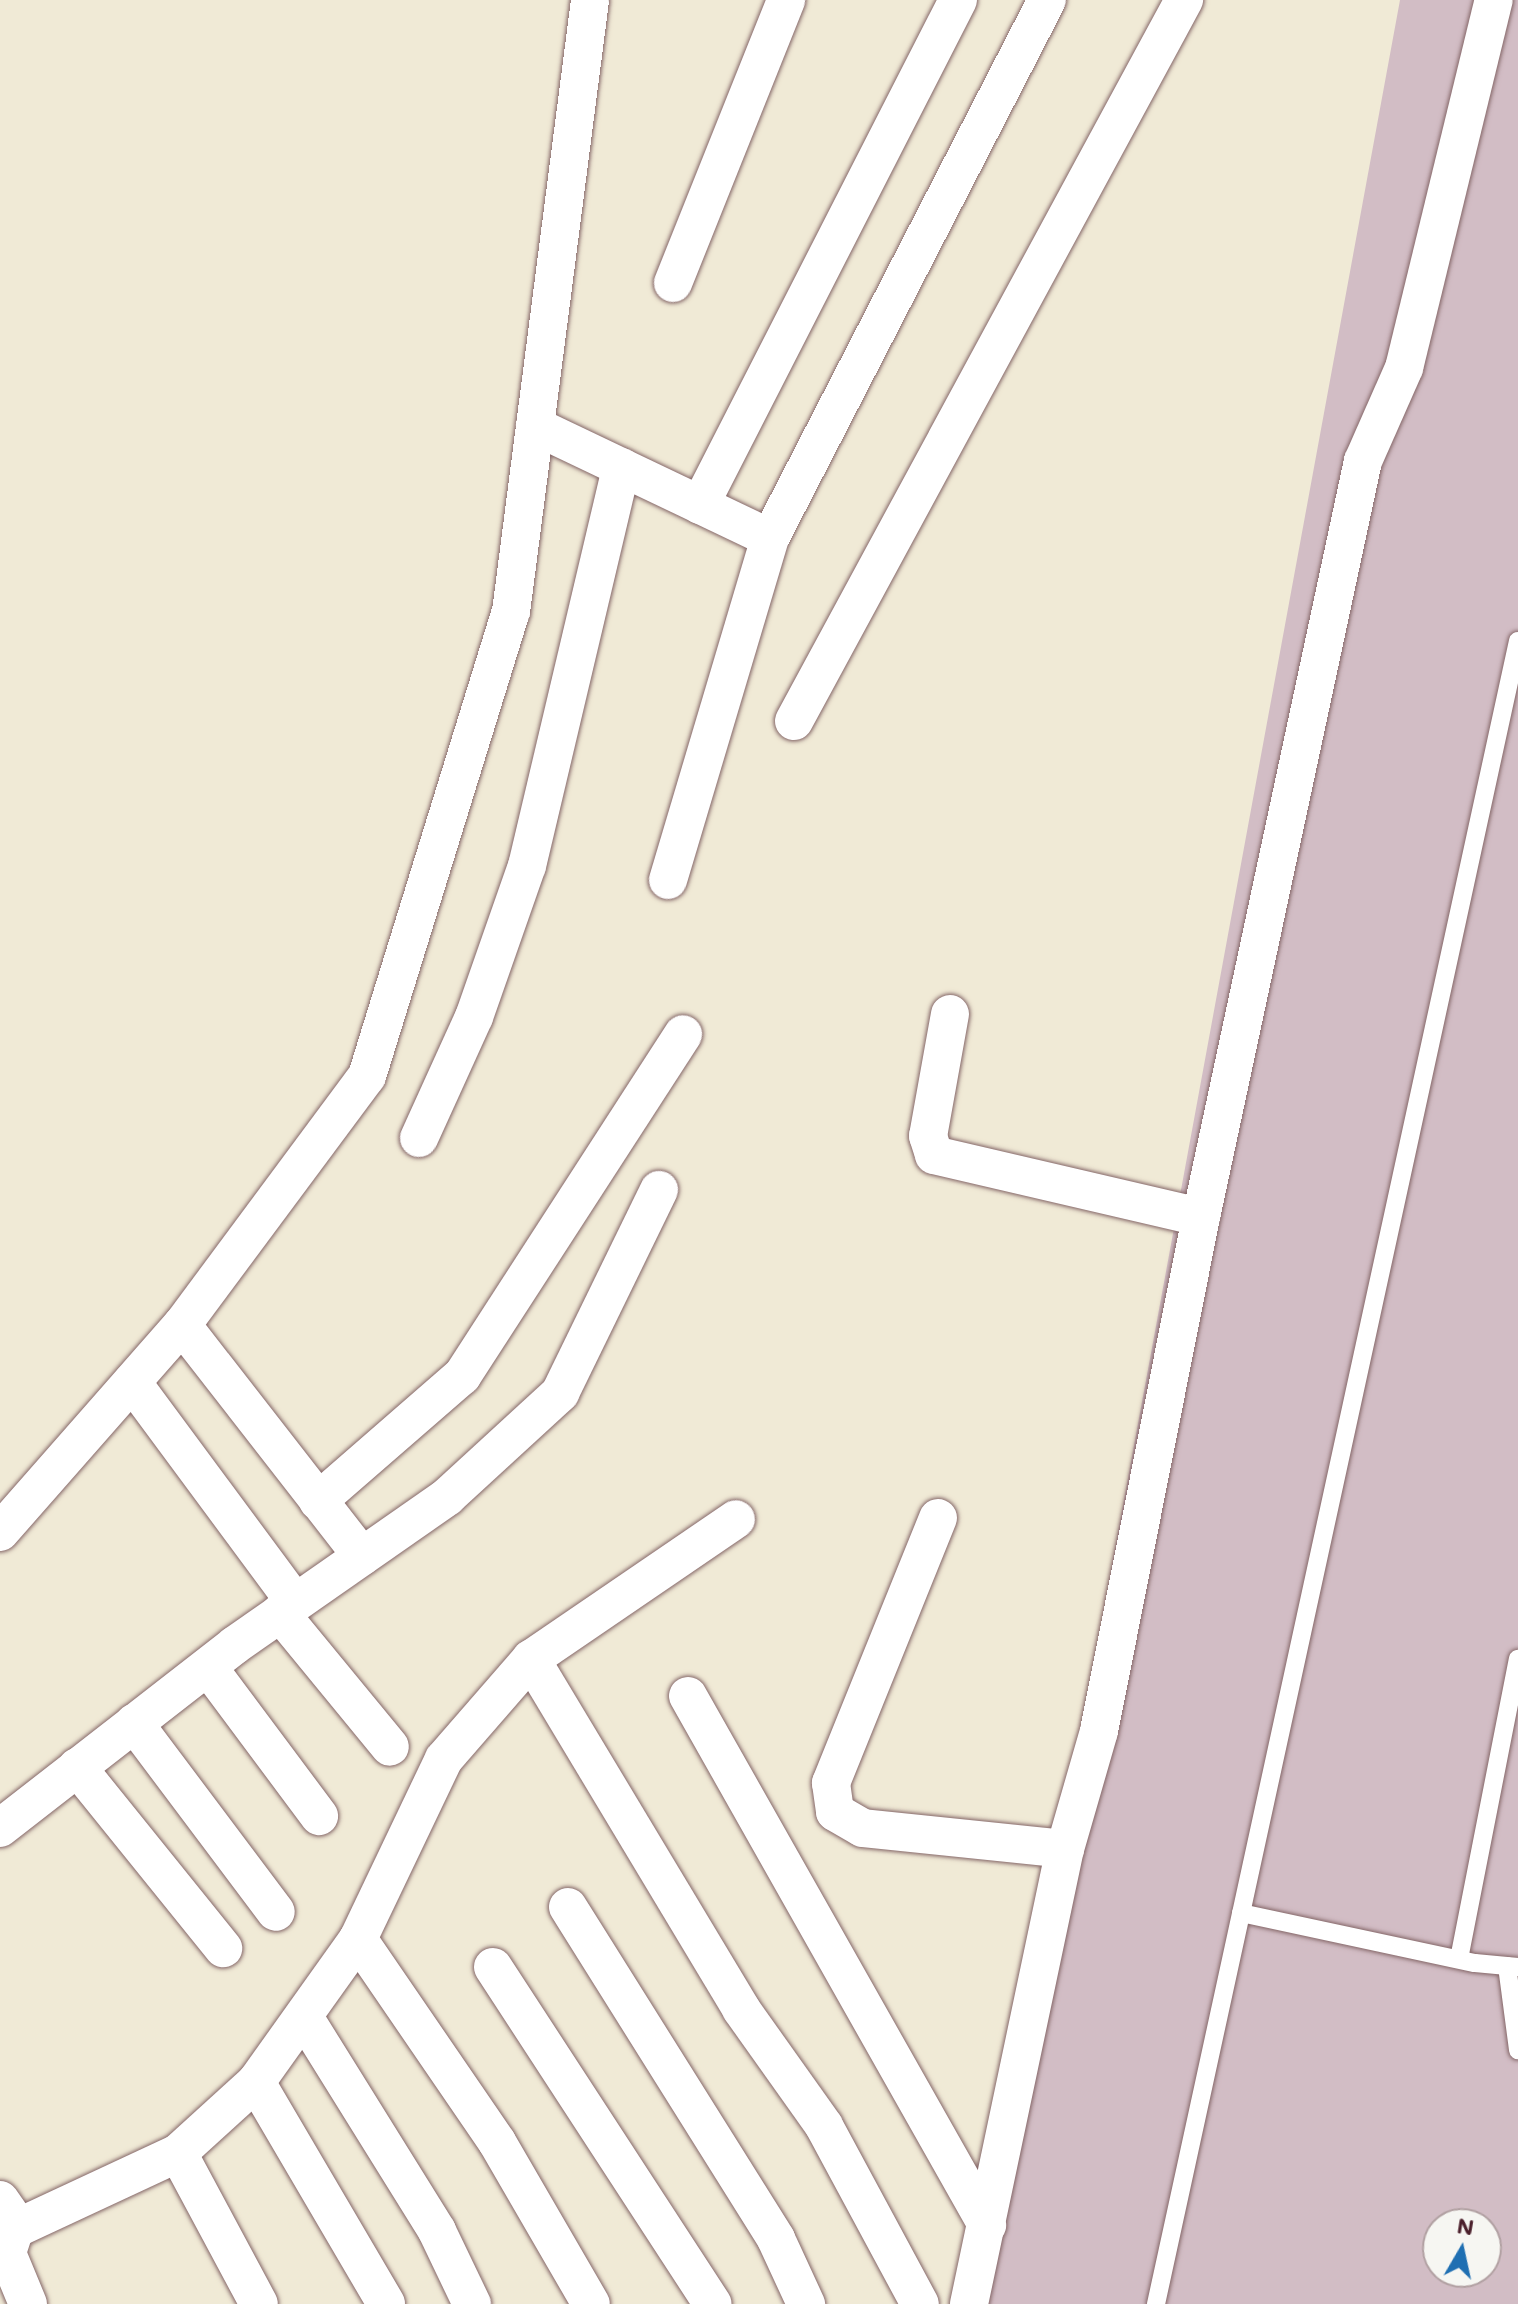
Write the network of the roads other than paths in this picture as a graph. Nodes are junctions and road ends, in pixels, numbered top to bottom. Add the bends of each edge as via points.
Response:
1 (590, 0) edge
2 (786, 0) edge
3 (958, 0) edge
4 (1047, 0) edge
5 (1184, 0) edge
6 (1485, 31) edge
7 (673, 283) dead end
8 (535, 426) junction
9 (621, 467) junction
10 (700, 505) junction
11 (770, 538) junction
12 (1518, 641) edge
13 (794, 721) dead end
14 (668, 880) dead end
15 (950, 1014) dead end
16 (683, 1034) dead end
17 (419, 1138) dead end
18 (659, 1190) dead end
19 (1201, 1217) junction
20 (182, 1325) junction
21 (132, 1382) junction
22 (318, 1501) junction
23 (938, 1518) dead end
24 (736, 1519) dead end
25 (0, 1532) edge
26 (362, 1556) junction
27 (288, 1608) junction
28 (531, 1659) junction
29 (1518, 1659) edge
30 (208, 1667) junction
31 (688, 1696) dead end
32 (134, 1723) junction
33 (390, 1747) dead end
34 (77, 1767) junction
35 (319, 1816) dead end
36 (0, 1828) edge
37 (1065, 1849) junction
38 (568, 1907) dead end
39 (276, 1912) dead end
40 (1241, 1913) junction
41 (358, 1939) junction
42 (223, 1948) dead end
43 (1459, 1959) junction
44 (1512, 1966) edge
45 (493, 1967) dead end
46 (304, 2017) junction
47 (1518, 2050) edge
48 (256, 2082) junction
49 (178, 2153) junction
50 (987, 2225) junction
51 (9, 2227) edge
52 (28, 2304) edge
53 (259, 2304) edge
54 (386, 2304) edge
55 (472, 2304) edge
56 (591, 2304) edge
57 (713, 2304) edge
58 (806, 2304) edge
59 (920, 2304) edge
60 (969, 2304) edge
61 (1156, 2304) edge

1 - 8 street
2 - 7 street
3 - 10 street
4 - 11 street
5 - 13 street
6 - 19 street via 1404,368 1363,461
8 - 9 street
8 - 20 street via 511,612 367,1076
9 - 10 street
9 - 17 street via 527,866 474,1017
10 - 11 street
11 - 14 street
12 - 40 lane
15 - 19 street via 928,1136 934,1155
16 - 22 street via 462,1376
18 - 26 street via 560,1393 447,1497
19 - 37 street via 1099,1731
20 - 21 street
20 - 22 street
21 - 25 street
21 - 27 street
22 - 26 street
23 - 37 street via 831,1783 835,1812 863,1828
24 - 28 street
26 - 27 street
27 - 30 street
27 - 33 street
28 - 41 street via 444,1759
28 - 59 street via 741,2009 824,2126
29 - 43 lane
30 - 32 street
30 - 35 street
31 - 50 street
32 - 34 street
32 - 39 street
34 - 36 street
34 - 42 street
37 - 50 street
38 - 58 street via 776,2239
40 - 43 lane
40 - 61 lane
41 - 46 street
41 - 56 street via 497,2142
43 - 44 lane
44 - 47 lane
45 - 57 street
46 - 48 street
46 - 55 street via 437,2231
48 - 49 street
48 - 54 street
49 - 51 street
49 - 53 street
50 - 60 street
51 - 52 street

